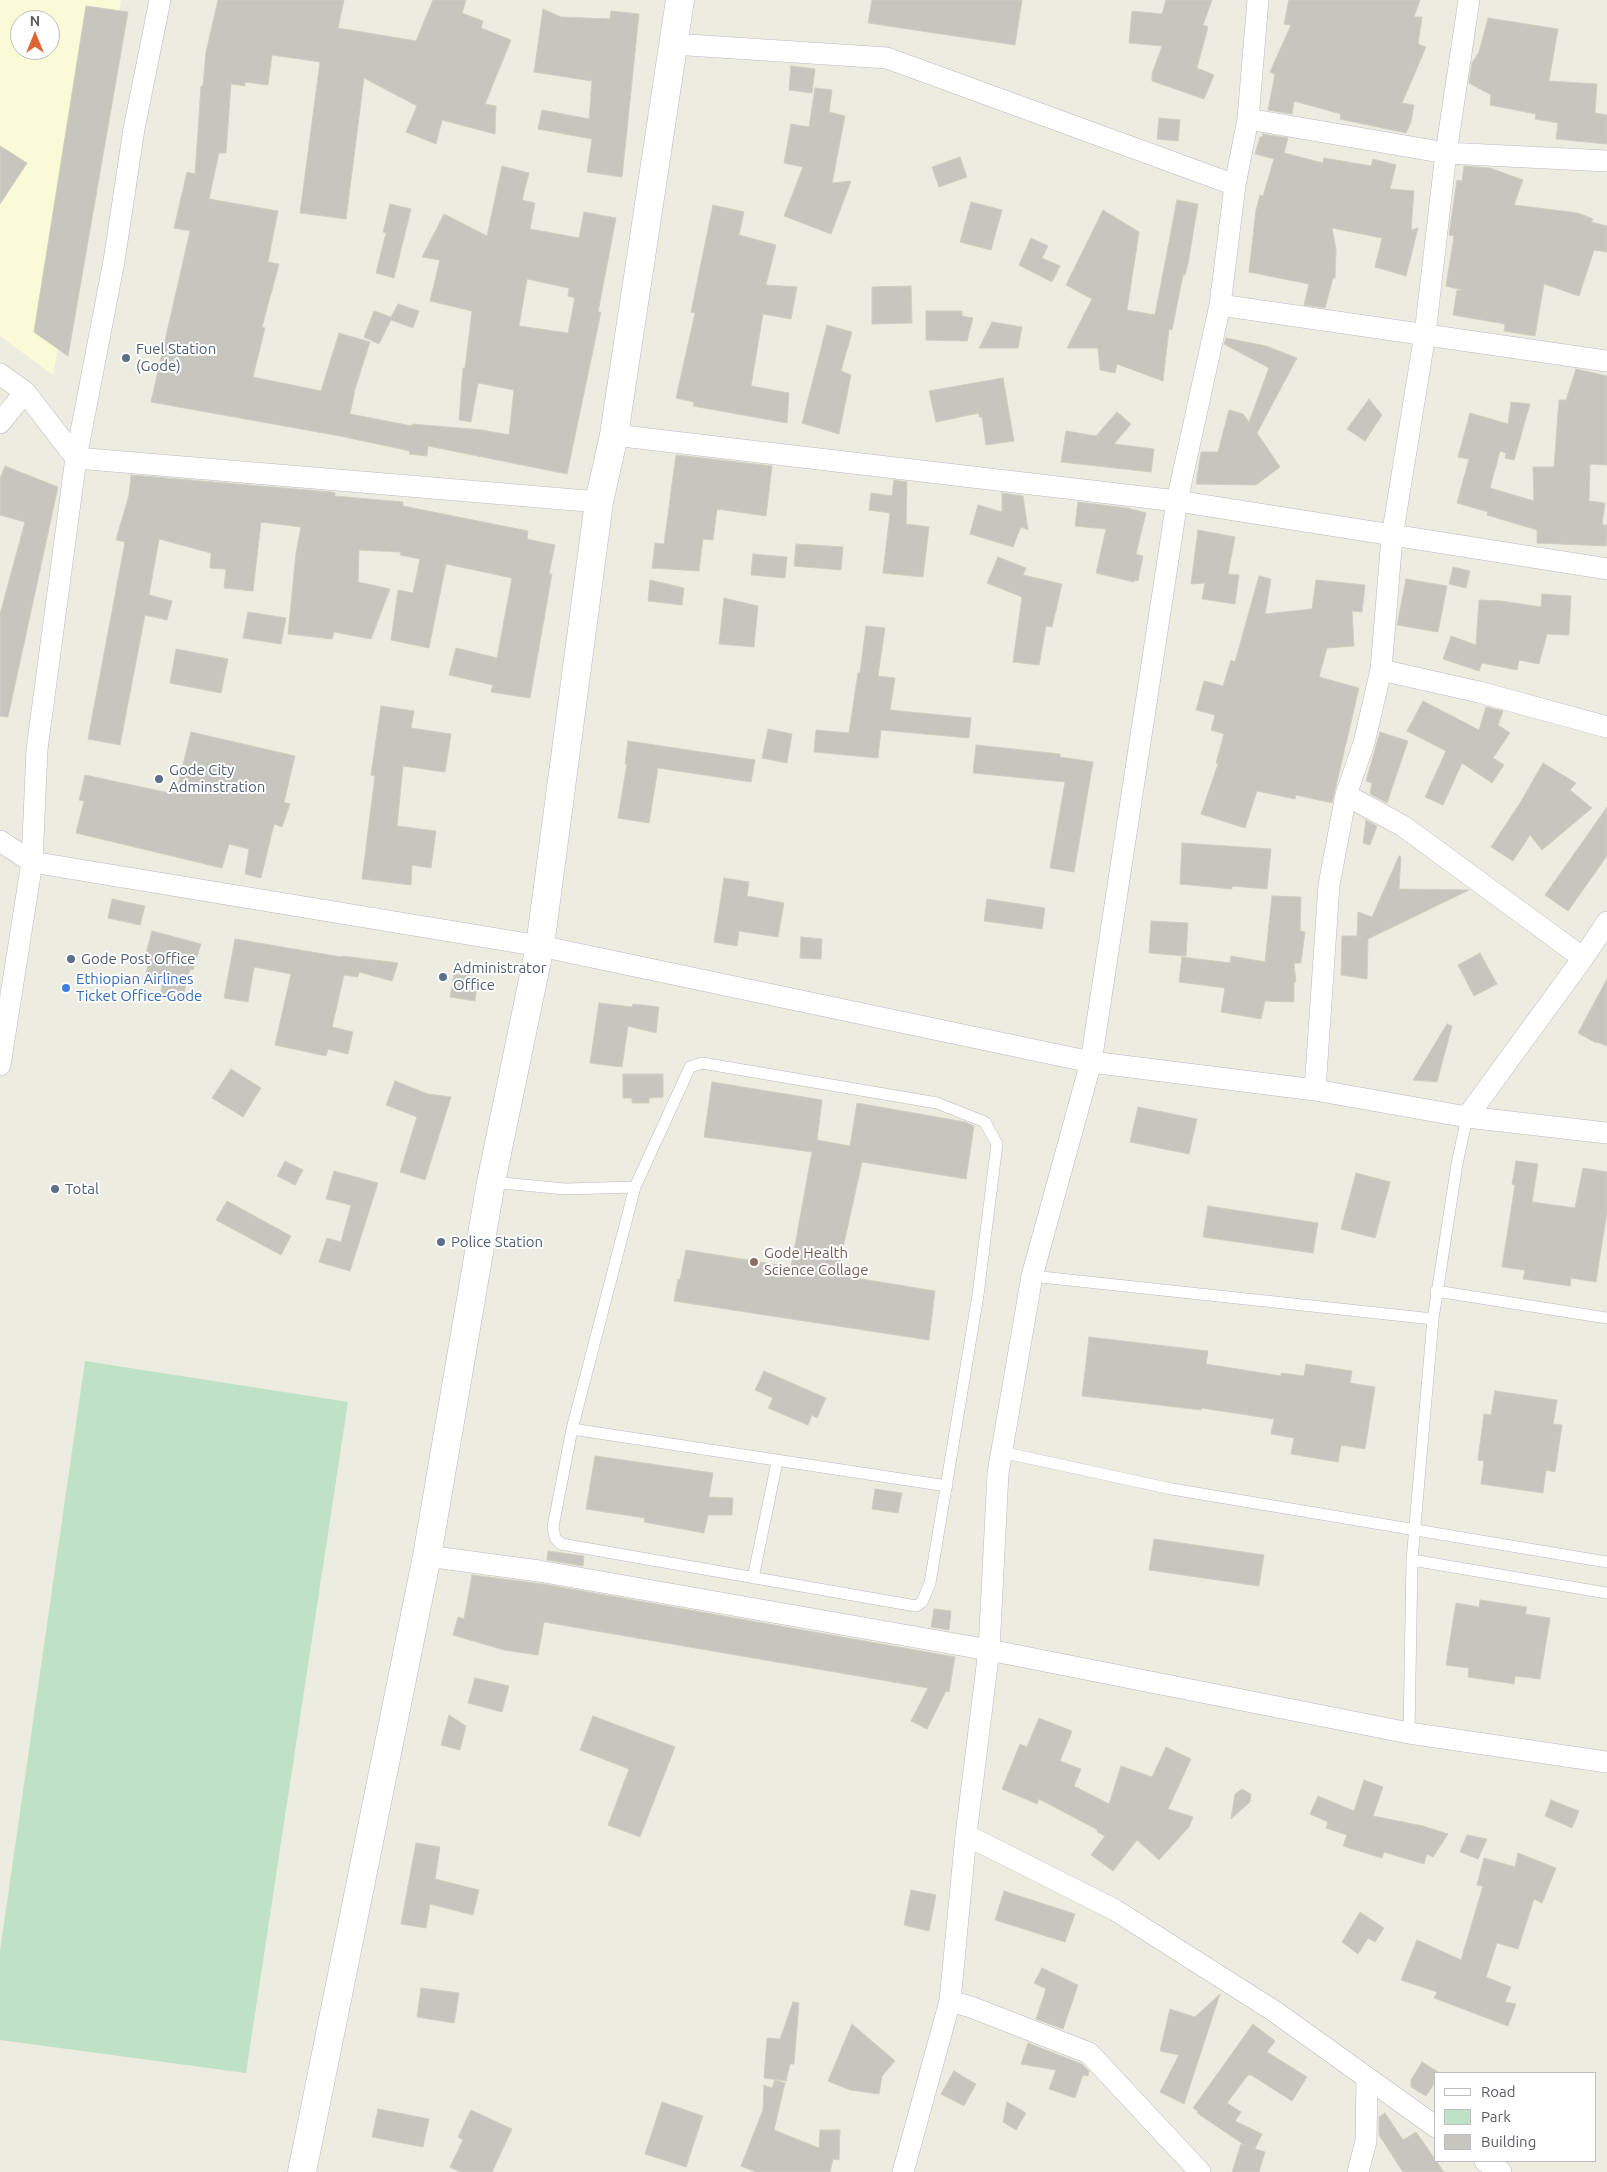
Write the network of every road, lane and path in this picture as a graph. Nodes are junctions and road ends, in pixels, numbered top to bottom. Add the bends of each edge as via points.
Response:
1 (160, 0) edge
2 (680, 0) edge
3 (1258, 0) edge
4 (1469, 0) edge
5 (673, 44) junction
6 (1248, 119) junction
7 (1446, 153) junction
8 (1607, 161) edge
9 (1236, 185) junction
10 (1220, 306) junction
11 (1425, 334) junction
12 (1607, 361) edge
13 (0, 374) edge
14 (25, 392) junction
15 (0, 424) edge
16 (614, 436) junction
17 (76, 458) junction
18 (1177, 501) junction
19 (599, 502) junction
20 (1392, 537) junction
21 (1607, 569) edge
22 (1381, 670) junction
23 (1607, 727) edge
24 (1346, 795) junction
25 (0, 841) edge
26 (32, 862) junction
27 (1607, 922) edge
28 (540, 946) junction
29 (1584, 958) junction
30 (1091, 1062) junction
31 (0, 1065) edge
32 (1315, 1090) junction
33 (1467, 1117) junction
34 (1607, 1133) edge
35 (491, 1182) junction
36 (634, 1188) junction
37 (1032, 1276) junction
38 (1436, 1290) junction
39 (1607, 1318) edge
40 (1433, 1319) junction
41 (572, 1429) junction
42 (1001, 1452) junction
43 (777, 1462) junction
44 (947, 1486) junction
45 (1414, 1530) junction
46 (427, 1556) junction
47 (1412, 1560) junction
48 (1607, 1562) edge
49 (753, 1578) junction
50 (1607, 1593) edge
51 (989, 1650) junction
52 (1409, 1733) junction
53 (1607, 1762) edge
54 (966, 1835) junction
55 (950, 2001) junction
56 (1367, 2078) junction
57 (1434, 2125) edge
58 (1486, 2162) edge
59 (302, 2172) edge
60 (903, 2172) edge
61 (1200, 2172) edge
62 (1358, 2172) edge
63 (1501, 2172) edge

1 - 17 street
2 - 5 street
3 - 6 street
4 - 7 street
5 - 9 street via 888,58
5 - 16 street
6 - 7 street
6 - 9 street
7 - 8 street
7 - 11 street
9 - 10 street
10 - 11 street
10 - 18 street
11 - 12 street
11 - 20 street
13 - 14 street
14 - 15 street
14 - 17 street
16 - 18 street
16 - 19 street
17 - 19 street
17 - 26 street via 37,749
18 - 20 street
18 - 30 street
19 - 28 street
20 - 21 street
20 - 22 street
22 - 23 street via 1479,692
22 - 24 street via 1364,743
24 - 29 street via 1403,826
24 - 32 street via 1329,885
25 - 26 street
26 - 28 street
26 - 31 street
27 - 29 street
28 - 30 street
28 - 35 street
29 - 33 street
30 - 32 street
30 - 37 street
32 - 33 street
33 - 34 street
33 - 38 lane
35 - 36 lane via 565,1189
35 - 46 street
36 - 41 lane
36 - 44 lane via 690,1068 702,1063 937,1102 985,1122 997,1144 978,1295
37 - 40 lane
37 - 42 street
38 - 39 lane
38 - 40 lane
40 - 45 lane
41 - 43 lane
41 - 49 lane via 553,1526 555,1538 561,1544
42 - 45 lane via 1172,1489
42 - 51 street
43 - 44 lane
43 - 49 lane
44 - 49 lane via 930,1583 922,1602 916,1606
45 - 47 lane
45 - 48 lane
46 - 51 street via 539,1571
46 - 59 street
47 - 50 lane
47 - 52 lane
51 - 52 street
51 - 54 street
52 - 53 street
54 - 55 street
54 - 56 street via 1115,1910 1274,2011
55 - 60 street
55 - 61 street via 1089,2053
56 - 57 street
56 - 62 street via 1366,2141
58 - 63 street

